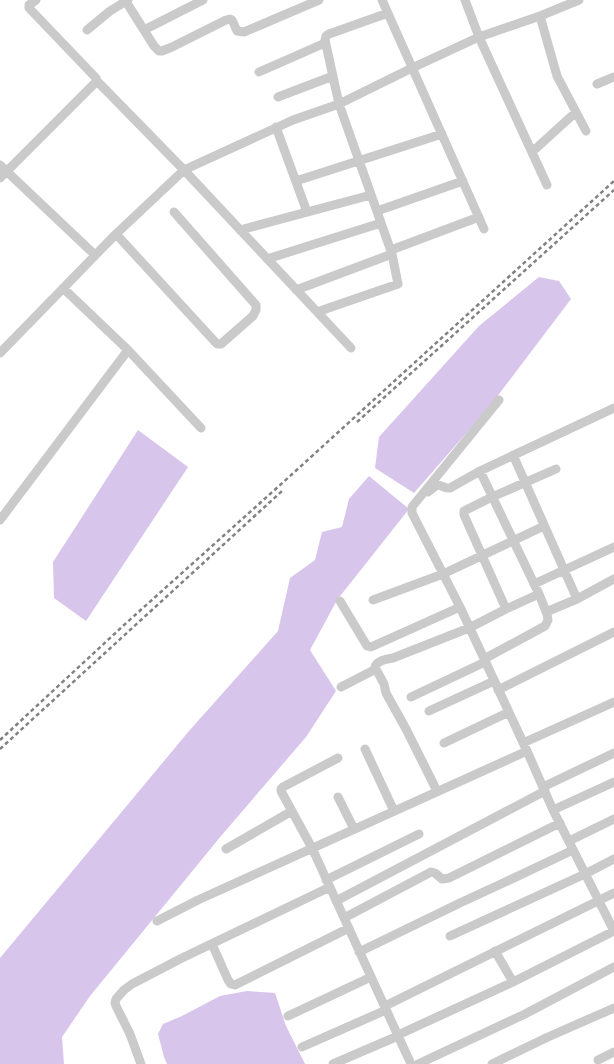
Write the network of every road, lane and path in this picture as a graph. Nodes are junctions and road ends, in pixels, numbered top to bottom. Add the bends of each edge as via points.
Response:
1 (36, 0) edge
2 (127, 0) edge
3 (203, 0) edge
4 (319, 0) edge
5 (382, 0) edge
6 (465, 0) edge
7 (579, 0) edge
8 (26, 3) edge
9 (388, 13) junction
10 (540, 16) junction
11 (87, 30) dead end
12 (144, 30) junction
13 (479, 37) junction
14 (326, 44) junction
15 (412, 68) junction
16 (259, 72) dead end
17 (333, 76) junction
18 (614, 77) edge
19 (97, 81) junction
20 (597, 84) dead end
21 (278, 97) dead end
22 (339, 104) junction
23 (576, 112) junction
24 (276, 127) junction
25 (586, 132) dead end
26 (442, 134) junction
27 (532, 152) junction
28 (359, 160) junction
29 (184, 170) junction
30 (2, 172) edge
31 (296, 181) junction
32 (463, 181) junction
33 (547, 185) dead end
34 (371, 195) junction
35 (377, 211) junction
36 (174, 212) dead end
37 (307, 212) junction
38 (479, 218) junction
39 (381, 223) junction
40 (484, 229) dead end
41 (240, 230) junction
42 (116, 234) junction
43 (391, 252) junction
44 (95, 255) junction
45 (267, 259) junction
46 (63, 288) junction
47 (296, 290) junction
48 (317, 312) junction
49 (351, 348) dead end
50 (128, 350) junction
51 (0, 353) edge
52 (499, 400) dead end
53 (614, 408) edge
54 (201, 428) dead end
55 (513, 455) junction
56 (556, 469) dead end
57 (480, 471) junction
58 (525, 483) junction
59 (492, 497) junction
60 (416, 502) junction
61 (0, 520) edge
62 (544, 526) junction
63 (513, 541) junction
64 (614, 547) edge
65 (482, 556) junction
66 (564, 570) junction
67 (443, 574) junction
68 (614, 579) edge
69 (534, 584) junction
70 (539, 594) junction
71 (577, 599) junction
72 (373, 600) dead end
73 (340, 601) dead end
74 (460, 607) junction
75 (506, 609) junction
76 (546, 612) junction
77 (469, 628) junction
78 (614, 632) edge
79 (484, 661) junction
80 (376, 669) junction
81 (494, 681) junction
82 (341, 687) dead end
83 (498, 690) junction
84 (411, 697) dead end
85 (614, 702) edge
86 (429, 711) dead end
87 (509, 712) junction
88 (444, 743) dead end
89 (525, 747) junction
90 (365, 749) dead end
91 (614, 753) edge
92 (338, 758) dead end
93 (614, 782) edge
94 (544, 789) junction
95 (437, 792) junction
96 (338, 797) dead end
97 (553, 810) junction
98 (292, 811) junction
99 (394, 811) junction
100 (614, 820) edge
101 (560, 823) junction
102 (354, 829) junction
103 (419, 834) dead end
104 (571, 845) junction
105 (312, 848) junction
106 (226, 849) dead end
107 (614, 859) edge
108 (585, 874) junction
109 (328, 884) junction
110 (614, 893) edge
111 (598, 900) junction
112 (336, 901) junction
113 (344, 918) junction
114 (157, 921) dead end
115 (349, 928) junction
116 (614, 931) edge
117 (450, 936) dead end
118 (212, 944) junction
119 (495, 951) junction
120 (360, 952) junction
121 (614, 967) edge
122 (371, 977) junction
123 (513, 982) junction
124 (386, 1008) junction
125 (614, 1008) edge
126 (288, 1016) dead end
127 (398, 1035) junction
128 (302, 1047) dead end
129 (614, 1052) edge
130 (598, 1060) dead end
131 (141, 1064) edge
132 (333, 1064) edge
133 (412, 1064) edge
134 (418, 1064) edge
135 (492, 1064) edge

1 - 8 street via 29,5
2 - 11 street
2 - 12 street
3 - 12 street
4 - 12 street via 250,31 237,31 232,20 226,20 162,51 154,46
5 - 9 street
6 - 13 street
7 - 10 street
8 - 19 street
9 - 14 street via 329,34 326,36
9 - 15 street
10 - 13 street
10 - 23 street via 558,76
13 - 15 street
13 - 27 street
14 - 16 street
14 - 17 street
15 - 22 street
15 - 26 street
17 - 21 street
17 - 22 street
18 - 20 street
19 - 29 street
19 - 30 street
22 - 24 street
22 - 28 street
23 - 25 street
23 - 27 street
24 - 29 street
24 - 31 street
26 - 28 street
26 - 32 street
27 - 33 street
28 - 31 street
28 - 34 street
29 - 41 street
29 - 42 street
30 - 44 street
31 - 37 street
32 - 35 street
32 - 38 street
34 - 35 street
34 - 37 street
35 - 39 street
36 - 42 street via 256,304 253,316 221,344 217,344
37 - 41 street
38 - 40 street
38 - 43 street
39 - 43 street
39 - 45 street
41 - 45 street
42 - 44 street
43 - 47 street
43 - 48 street via 397,285
44 - 46 street
45 - 47 street
46 - 50 street
46 - 51 street
47 - 48 street
48 - 49 street
50 - 54 street
50 - 61 street
52 - 60 street
53 - 55 street
55 - 57 street
55 - 58 street
56 - 58 street
57 - 59 street
57 - 60 street via 449,488 437,485
58 - 59 street
58 - 62 street
59 - 63 street
59 - 65 street via 465,510 464,513
60 - 67 street via 412,512
62 - 63 street
62 - 66 street
63 - 65 street
63 - 69 street
64 - 66 street
65 - 67 street
65 - 75 street
66 - 69 street
66 - 71 street
67 - 72 street
67 - 74 street
68 - 71 street
69 - 70 street
70 - 75 street
70 - 76 street
71 - 76 street
73 - 74 street via 367,646 371,647
74 - 77 street
75 - 77 street
76 - 79 street via 546,626
77 - 79 street
77 - 80 street via 376,663
78 - 83 street
79 - 81 street
79 - 84 street
80 - 82 street
80 - 95 street
81 - 83 street
81 - 86 street
83 - 87 street
85 - 89 street
87 - 88 street
87 - 89 street
89 - 94 street
89 - 95 street
90 - 99 street
91 - 94 street
92 - 98 street via 282,788 281,791
93 - 97 street
94 - 97 street
94 - 112 street
95 - 99 street
96 - 102 street
97 - 101 street
98 - 105 street
98 - 106 street
99 - 102 street
100 - 104 street
101 - 104 street
101 - 113 street via 449,878 442,879 431,872
102 - 105 street
103 - 109 street
104 - 108 street
104 - 120 street via 501,884
105 - 109 street
105 - 114 street
107 - 108 street
108 - 111 street
108 - 117 street
109 - 112 street
109 - 118 street
110 - 111 street
111 - 116 street
111 - 119 street
112 - 113 street
113 - 115 street
115 - 118 street via 235,985 228,980
115 - 120 street
116 - 123 street
118 - 131 street via 132,984 116,999 116,1006
119 - 123 street
119 - 124 street
120 - 122 street
121 - 134 street via 525,1014
122 - 124 street
122 - 126 street
123 - 127 street
124 - 127 street
124 - 128 street
125 - 135 street
127 - 132 street
127 - 133 street
129 - 130 street

